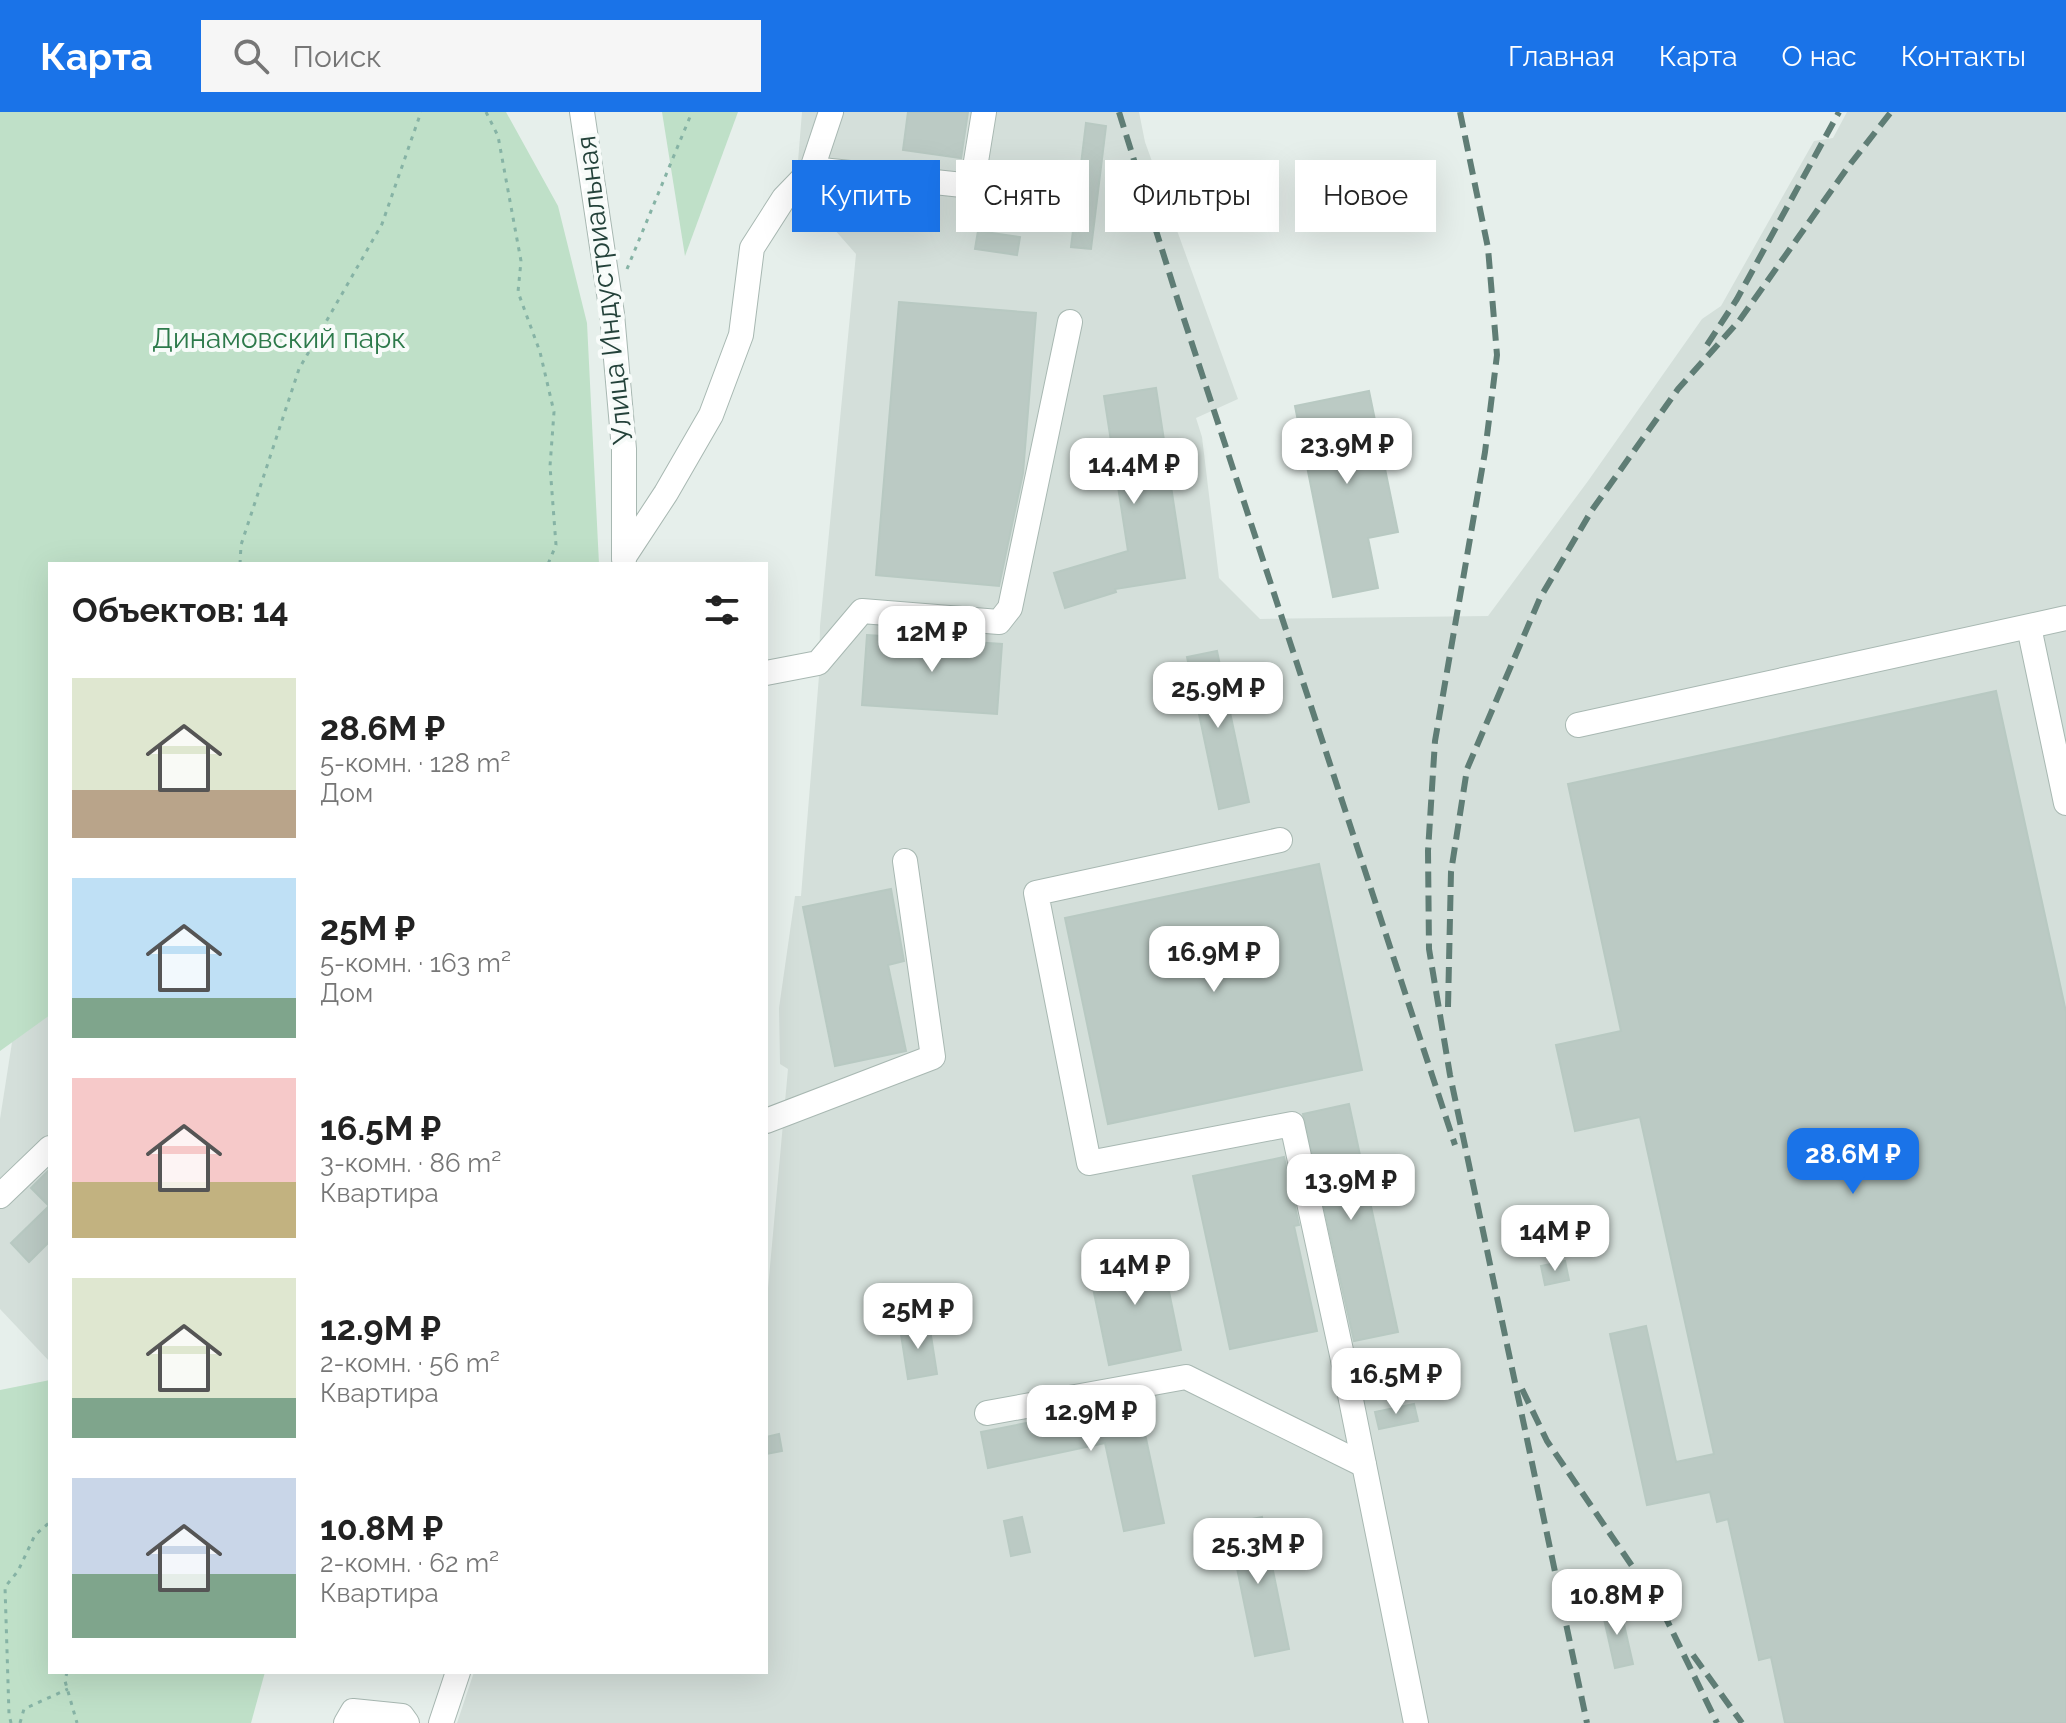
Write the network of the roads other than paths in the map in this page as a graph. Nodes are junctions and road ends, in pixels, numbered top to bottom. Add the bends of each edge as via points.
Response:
1 (582, 112) edge
2 (831, 112) edge
3 (984, 112) edge
4 (815, 160) edge
5 (940, 183) edge
6 (792, 190) edge
7 (1070, 322) dead end
8 (624, 561) edge
9 (2066, 618) edge
10 (2029, 627) junction
11 (768, 673) edge
12 (1578, 725) dead end
13 (2066, 803) edge
14 (1280, 840) dead end
15 (905, 861) dead end
16 (768, 1120) edge
17 (48, 1150) edge
18 (0, 1196) edge
19 (987, 1413) dead end
20 (1364, 1465) junction
21 (457, 1674) edge
22 (346, 1723) edge
23 (407, 1723) edge
24 (441, 1723) edge
25 (1416, 1723) edge

1 - 8 lane, Улица Индустриальная via 624,449
2 - 4 lane
3 - 5 lane via 972,186
6 - 8 lane via 752,248 741,335 711,415
7 - 11 lane via 1010,608 999,622 862,611 818,663
9 - 10 lane
10 - 12 lane
10 - 13 lane
14 - 20 lane via 1036,893 1089,1163 1292,1124
15 - 16 lane via 933,1057
17 - 18 lane
19 - 20 lane via 1186,1377
20 - 25 lane
21 - 24 lane
22 - 23 lane via 353,1711 402,1716

